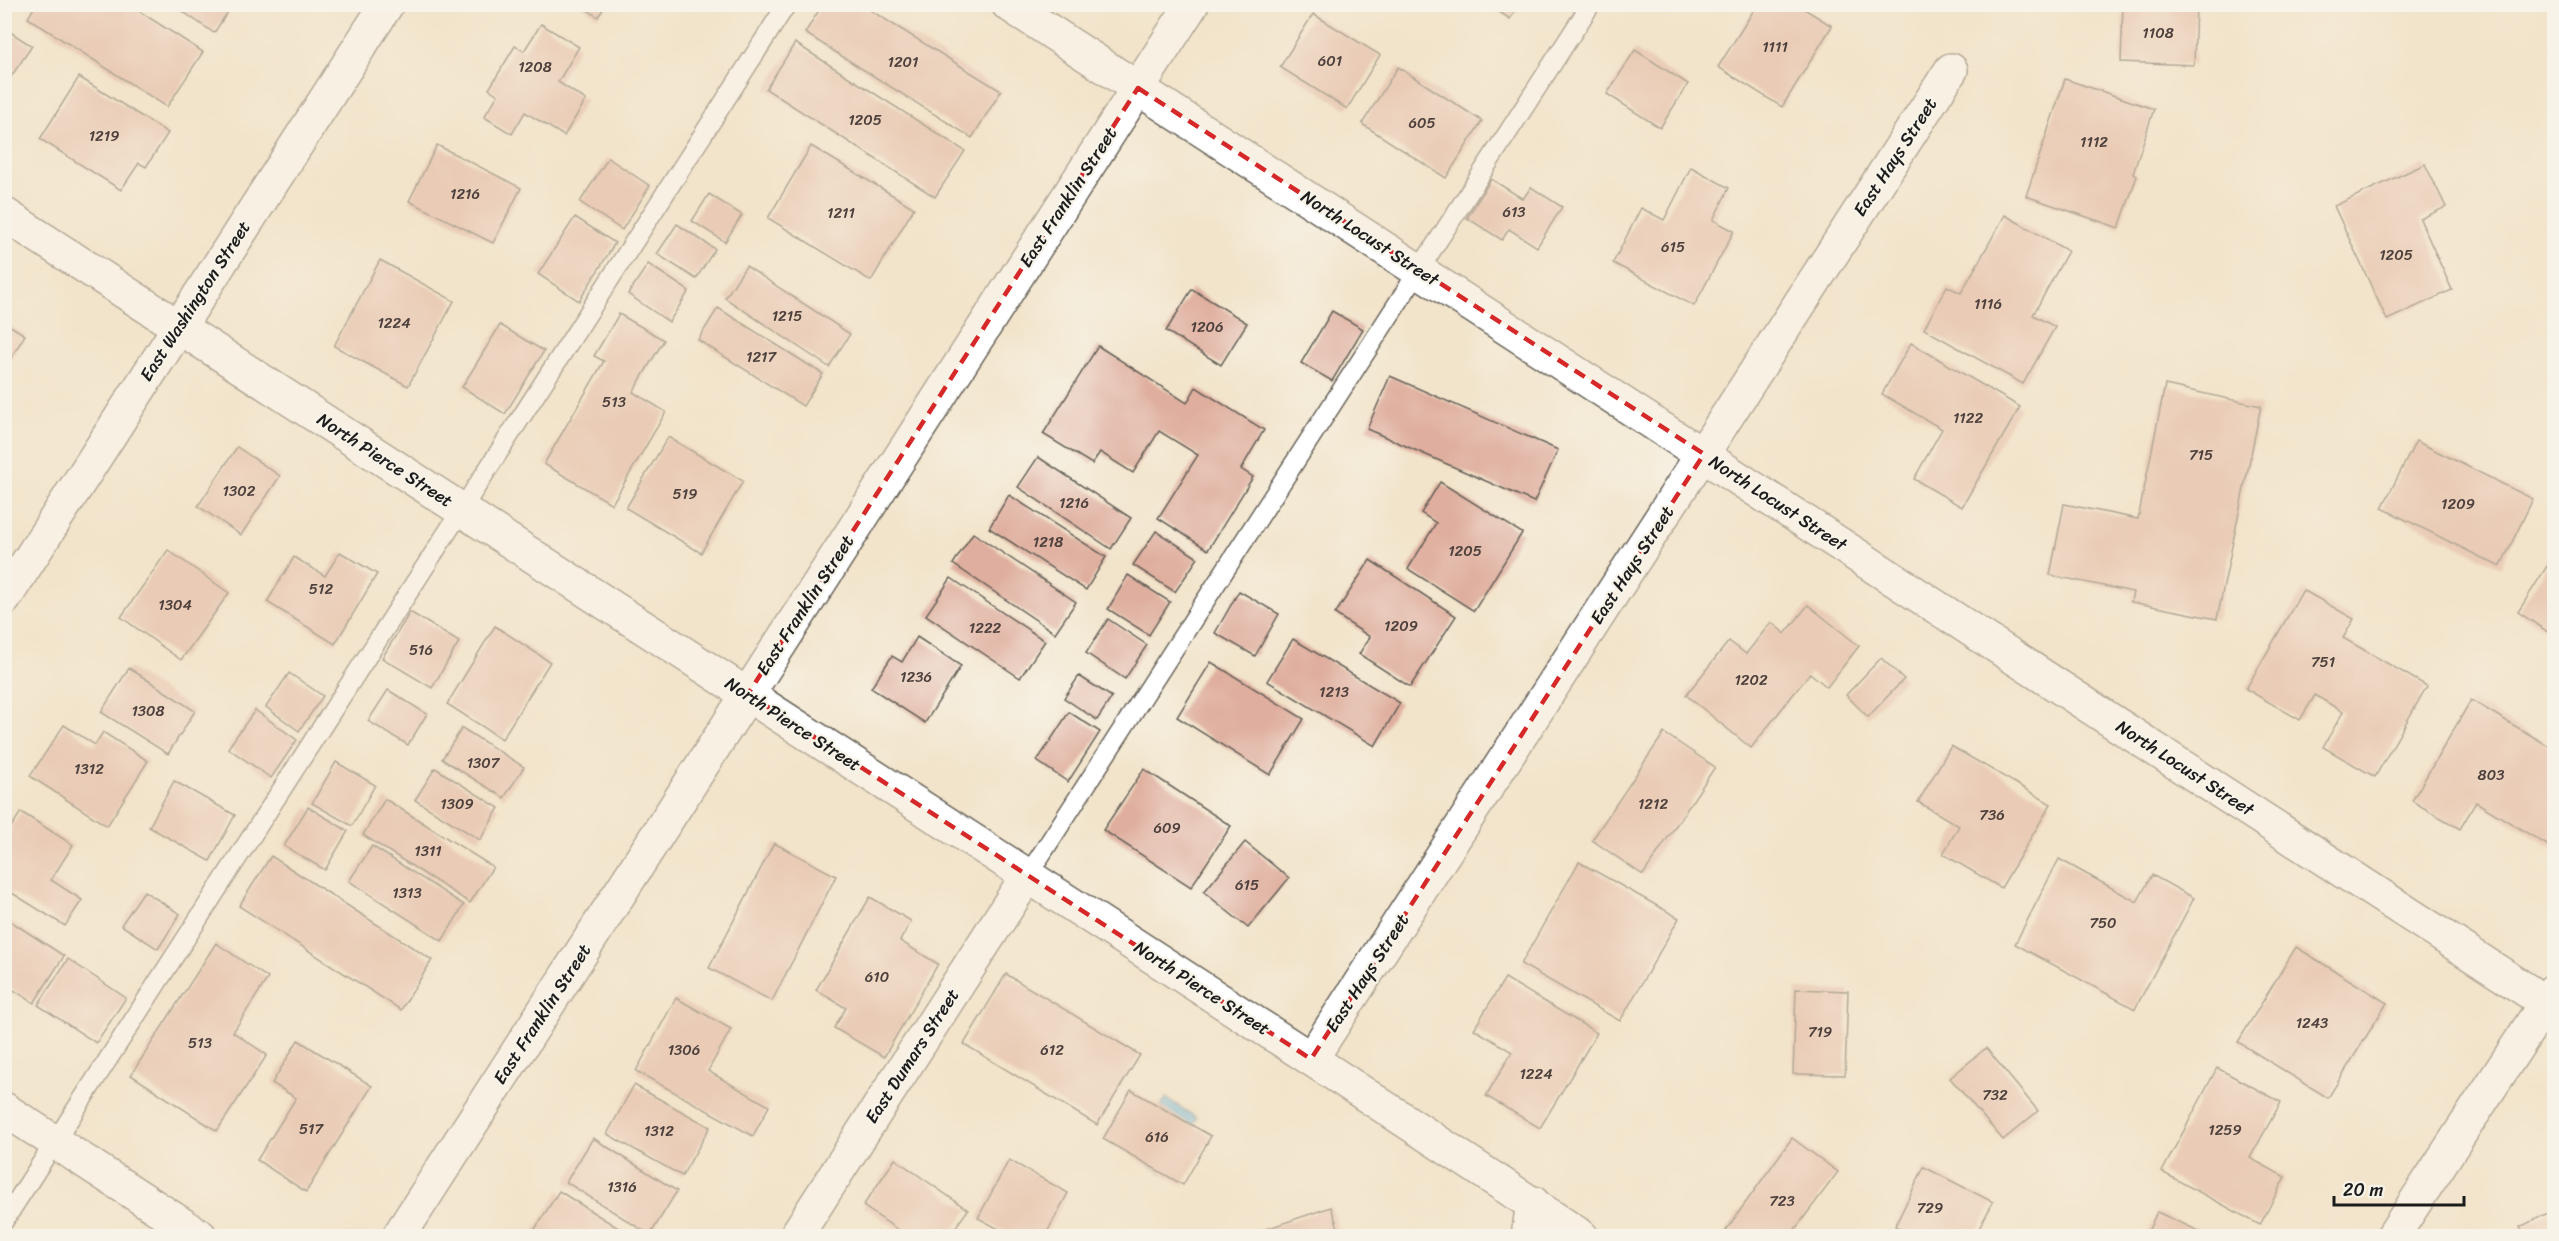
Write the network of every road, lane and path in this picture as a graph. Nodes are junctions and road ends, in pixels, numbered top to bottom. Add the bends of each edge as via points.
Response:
1 (387, 4) edge
2 (787, 4) edge
3 (1008, 4) edge
4 (1192, 4) edge
5 (1591, 4) edge
6 (1951, 70) dead end
7 (1138, 88) junction
8 (4, 214) edge
9 (1419, 270) junction
10 (178, 327) junction
11 (1704, 454) junction
12 (462, 510) junction
13 (4, 599) edge
14 (748, 694) junction
15 (1028, 876) junction
16 (2550, 997) edge
17 (1311, 1059) junction
18 (4, 1109) edge
19 (55, 1142) junction
20 (1533, 1203) junction
21 (4, 1221) edge
22 (200, 1236) edge
23 (399, 1236) edge
24 (796, 1236) edge
25 (1528, 1236) edge
26 (1581, 1236) edge
27 (2393, 1236) edge

1 - 10 street, East Washington Street
2 - 12 lane
3 - 7 street, North Locust Street
4 - 7 street, East Franklin Street
5 - 9 lane
6 - 11 street, East Hays Street
7 - 9 street, North Locust Street
7 - 14 street, East Franklin Street
8 - 10 street, North Pierce Street
9 - 11 street, North Locust Street
9 - 15 lane
10 - 12 street, North Pierce Street
10 - 13 street, East Washington Street
11 - 16 street, North Locust Street
11 - 17 street, East Hays Street
12 - 14 street, North Pierce Street
12 - 19 lane
14 - 15 street, North Pierce Street
14 - 23 street, East Franklin Street
15 - 17 street, North Pierce Street
15 - 24 street, East Dumars Street
16 - 27 street
17 - 20 street, North Pierce Street
18 - 19 street
19 - 21 lane
19 - 22 street
20 - 25 street
20 - 26 street, North Pierce Street

